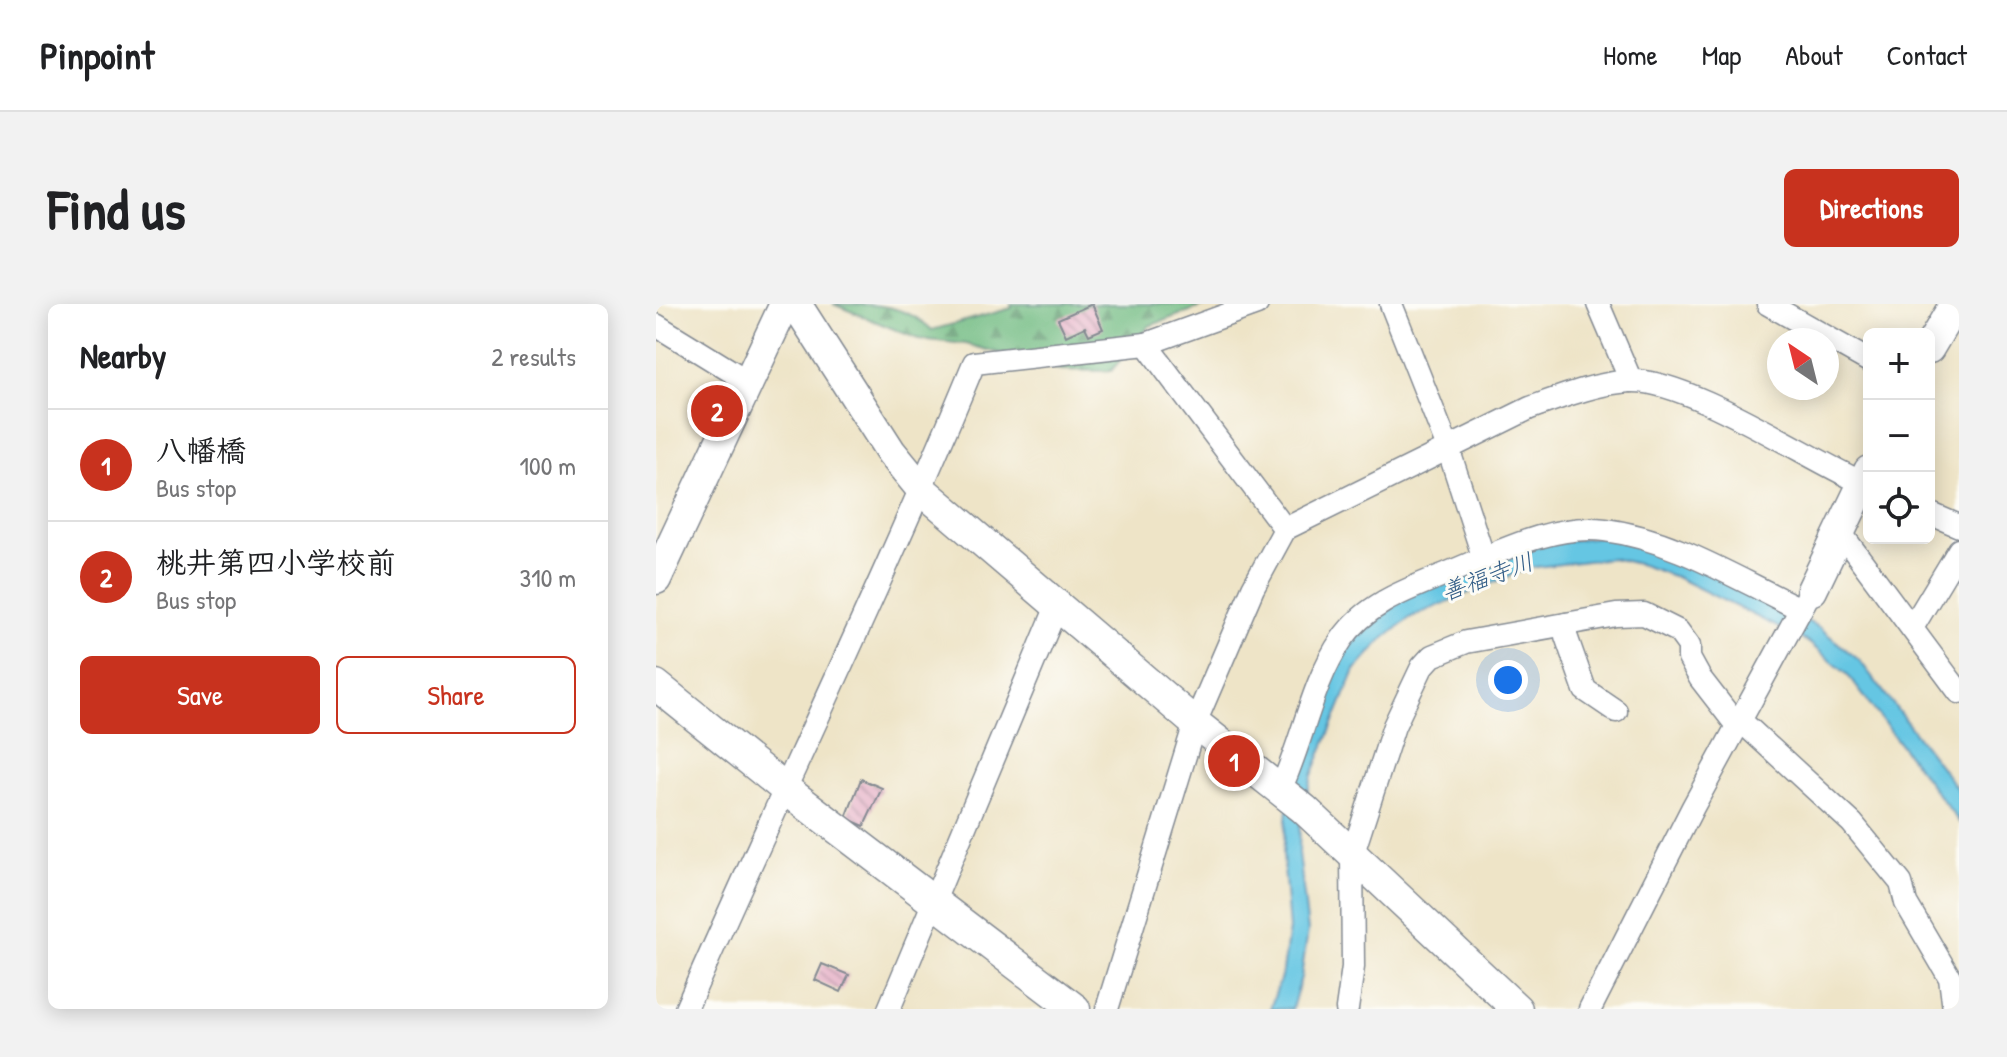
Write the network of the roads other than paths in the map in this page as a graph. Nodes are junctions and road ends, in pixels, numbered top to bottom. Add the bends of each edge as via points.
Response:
1 (785, 304) edge
2 (796, 304) edge
3 (1257, 304) edge
4 (1391, 304) edge
5 (1598, 304) edge
6 (1768, 304) edge
7 (1955, 304) edge
8 (656, 325) edge
9 (1935, 338) edge
10 (1146, 344) junction
11 (1863, 358) edge
12 (747, 381) junction
13 (1631, 381) junction
14 (1448, 448) junction
15 (1863, 478) edge
16 (1863, 488) edge
17 (922, 490) junction
18 (1935, 516) edge
19 (1959, 526) edge
20 (1285, 529) junction
21 (1840, 532) junction
22 (1959, 550) edge
23 (1484, 559) junction
24 (656, 579) edge
25 (1804, 603) junction
26 (1057, 606) junction
27 (1566, 624) junction
28 (1912, 628) junction
29 (656, 685) edge
30 (1959, 692) edge
31 (1616, 711) dead end
32 (1195, 723) junction
33 (1739, 724) junction
34 (784, 788) junction
35 (1288, 797) junction
36 (1352, 856) junction
37 (933, 900) junction
38 (1959, 1003) edge
39 (686, 1009) edge
40 (889, 1009) edge
41 (1075, 1009) edge
42 (1107, 1009) edge
43 (1347, 1009) edge
44 (1517, 1009) edge
45 (1590, 1009) edge
46 (1954, 1009) edge

1 - 12 street
2 - 17 street via 891,452
3 - 10 street
4 - 14 street
5 - 13 street
6 - 11 street
7 - 9 street
8 - 12 street
10 - 17 street via 974,363
10 - 20 street
12 - 24 street
13 - 14 street via 1530,408
13 - 15 street via 1685,392
14 - 20 street
14 - 23 street
16 - 21 street
17 - 26 street
17 - 34 street
18 - 19 street
20 - 32 street via 1253,588
21 - 25 street
21 - 28 street
22 - 28 street
23 - 25 street via 1540,538 1603,529 1686,553
23 - 35 street via 1396,594 1358,619 1328,662
25 - 33 street
26 - 32 street
26 - 37 street
27 - 31 street via 1585,690
27 - 33 street via 1644,614 1667,624 1689,646 1695,670
27 - 36 street via 1466,642 1432,656 1394,726
28 - 30 street
29 - 34 street
32 - 35 street
32 - 42 street
33 - 45 street
33 - 46 street via 1852,823 1901,883 1906,903 1950,978
34 - 37 street
34 - 39 street
35 - 36 street
36 - 43 street via 1353,967
36 - 44 street
37 - 40 street
37 - 41 street
38 - 46 street

